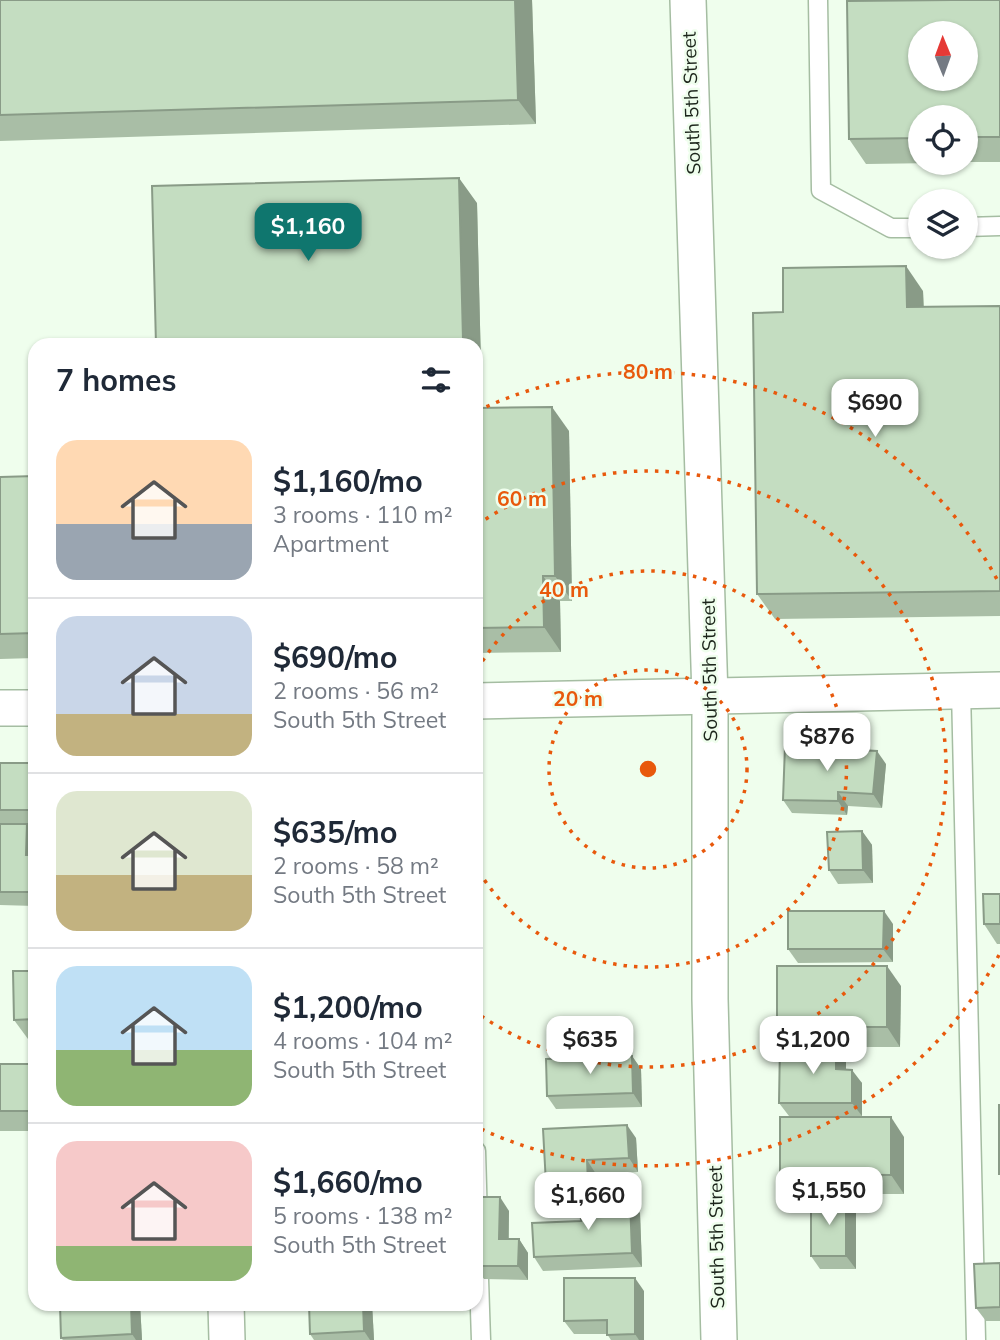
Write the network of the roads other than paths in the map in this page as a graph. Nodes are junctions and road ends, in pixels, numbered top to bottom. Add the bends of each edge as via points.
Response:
1 (688, 0) edge
2 (818, 0) edge
3 (1000, 226) edge
4 (978, 227) edge
5 (908, 228) edge
6 (961, 690) junction
7 (1000, 690) edge
8 (710, 698) junction
9 (483, 701) edge
10 (0, 708) edge
11 (28, 708) edge
12 (226, 1311) edge
13 (480, 1311) edge
14 (227, 1340) edge
15 (481, 1340) edge
16 (719, 1340) edge
17 (976, 1340) edge

1 - 8 street, South 5th Street
2 - 5 lane via 821,190 891,228
3 - 4 lane
6 - 7 street
6 - 8 street
6 - 17 lane
8 - 9 street
8 - 16 street, South 5th Street via 710,999
10 - 11 street
12 - 14 street
13 - 15 lane

